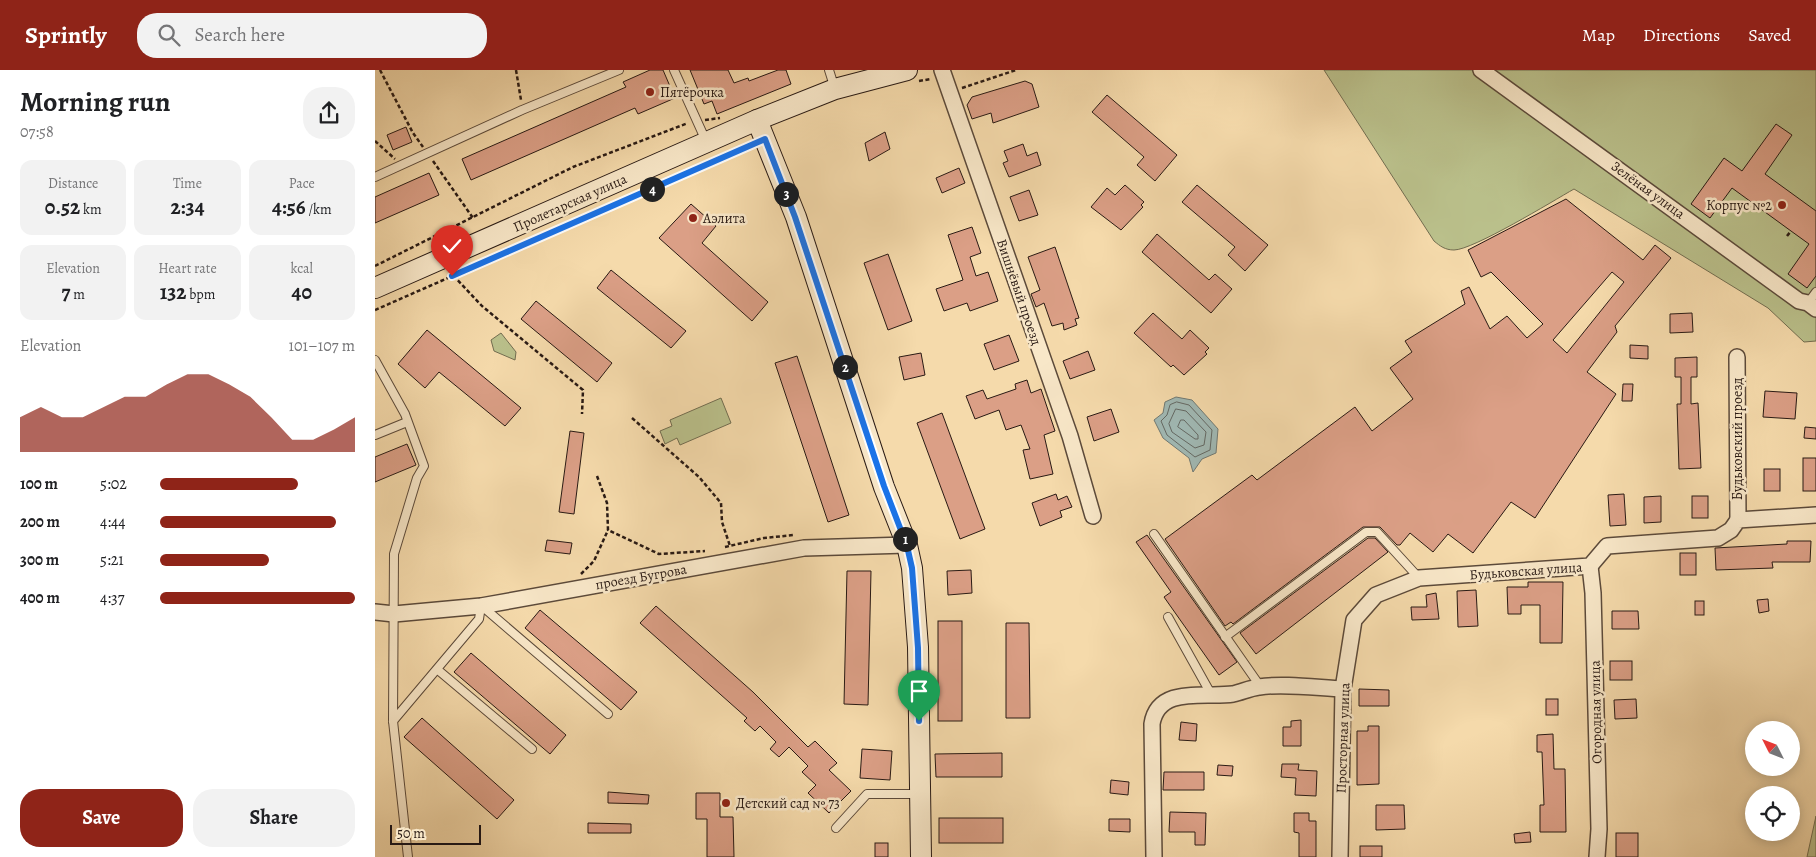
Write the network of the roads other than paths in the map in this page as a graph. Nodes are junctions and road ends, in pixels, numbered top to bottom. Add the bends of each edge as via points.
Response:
1 (619, 70) edge
2 (673, 70) edge
3 (942, 70) edge
4 (1481, 70) edge
5 (830, 75) edge
6 (911, 76) edge
7 (757, 120) junction
8 (707, 142) junction
9 (375, 177) edge
10 (375, 288) edge
11 (1813, 302) edge
12 (1737, 357) dead end
13 (375, 360) edge
14 (407, 422) junction
15 (375, 435) edge
16 (1816, 515) edge
17 (1093, 516) dead end
18 (1738, 520) junction
19 (1154, 534) dead end
20 (907, 546) junction
21 (1590, 566) junction
22 (1419, 578) junction
23 (481, 606) junction
24 (375, 612) edge
25 (394, 614) junction
26 (1169, 617) dead end
27 (1354, 620) joint
28 (1225, 636) junction
29 (438, 670) junction
30 (1260, 686) junction
31 (1343, 689) junction
32 (1211, 694) junction
33 (608, 714) dead end
34 (393, 721) junction
35 (532, 749) dead end
36 (921, 794) junction
37 (836, 828) dead end
38 (408, 857) edge
39 (921, 857) edge
40 (1154, 857) edge
41 (1340, 857) edge
42 (1597, 857) edge

1 - 9 lane
2 - 8 lane
3 - 17 street, Вишнёвый проезд via 1070,436
4 - 11 street, Зелёная улица via 1799,301
5 - 6 street, Пролетарская улица
5 - 7 street, Пролетарская улица
7 - 8 street, Пролетарская улица
7 - 20 street via 795,217
8 - 10 street, Пролетарская улица
12 - 18 street, Будьковский проезд
13 - 14 lane
14 - 15 lane
14 - 25 lane via 424,466 417,478 394,554
16 - 18 street
18 - 21 street, Будьковская улица via 1731,530 1718,538 1607,546
19 - 28 lane
20 - 23 street, проезд Бугрова via 805,548
20 - 36 street via 912,568 918,648
21 - 22 street, Будьковская улица
21 - 42 street, Огородная улица via 1594,603
22 - 27 street, Будьковская улица via 1376,595
22 - 28 lane via 1377,532 1365,532
23 - 25 street, проезд Бугрова
23 - 29 lane via 479,619
23 - 33 lane
24 - 25 street, проезд Бугрова
25 - 34 lane
26 - 32 lane
27 - 31 street, Просторная улица
28 - 30 lane
29 - 34 lane
29 - 35 lane
30 - 31 street
30 - 32 street via 1232,694
31 - 41 street, Просторная улица
32 - 40 street via 1186,695 1166,702 1153,716
34 - 38 lane
36 - 37 lane via 867,794
36 - 39 street

